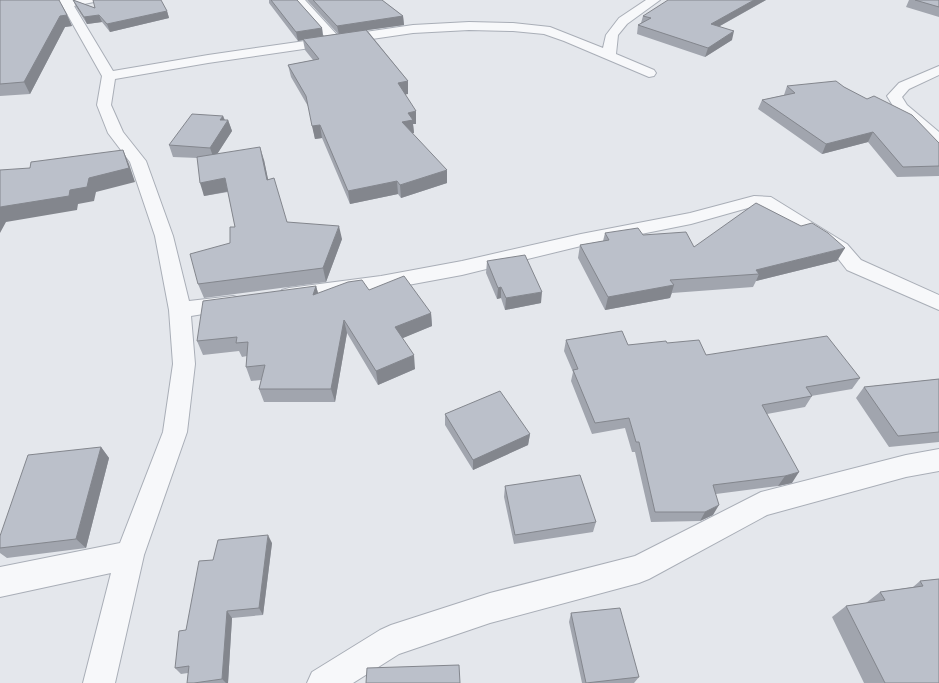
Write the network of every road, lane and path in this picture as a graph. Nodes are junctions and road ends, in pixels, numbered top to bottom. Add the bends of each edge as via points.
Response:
1 (90, 0) edge
2 (299, 0) edge
3 (654, 0) edge
4 (65, 2) edge
5 (335, 40) junction
6 (609, 54) junction
7 (939, 70) edge
8 (650, 73) dead end
9 (109, 76) junction
10 (939, 140) edge
11 (273, 298) edge
12 (250, 301) edge
13 (939, 303) edge
14 (180, 310) junction
15 (939, 460) edge
16 (130, 555) junction
17 (0, 582) edge
18 (99, 683) edge
19 (323, 683) edge

1 - 4 street
2 - 5 street
3 - 6 street via 623,21 612,35
4 - 9 street
5 - 6 street via 413,28 513,27 546,30
5 - 9 street
6 - 8 street
7 - 10 street via 904,86 894,96 901,108
9 - 14 street via 104,105 116,132 138,161 164,236
11 - 13 street via 381,283 462,268 691,218 754,201 765,201 840,248 854,265
12 - 14 street
14 - 16 street via 184,364 174,432
15 - 19 street via 906,466 761,504 638,569 490,608 391,641
16 - 17 street
16 - 18 street

